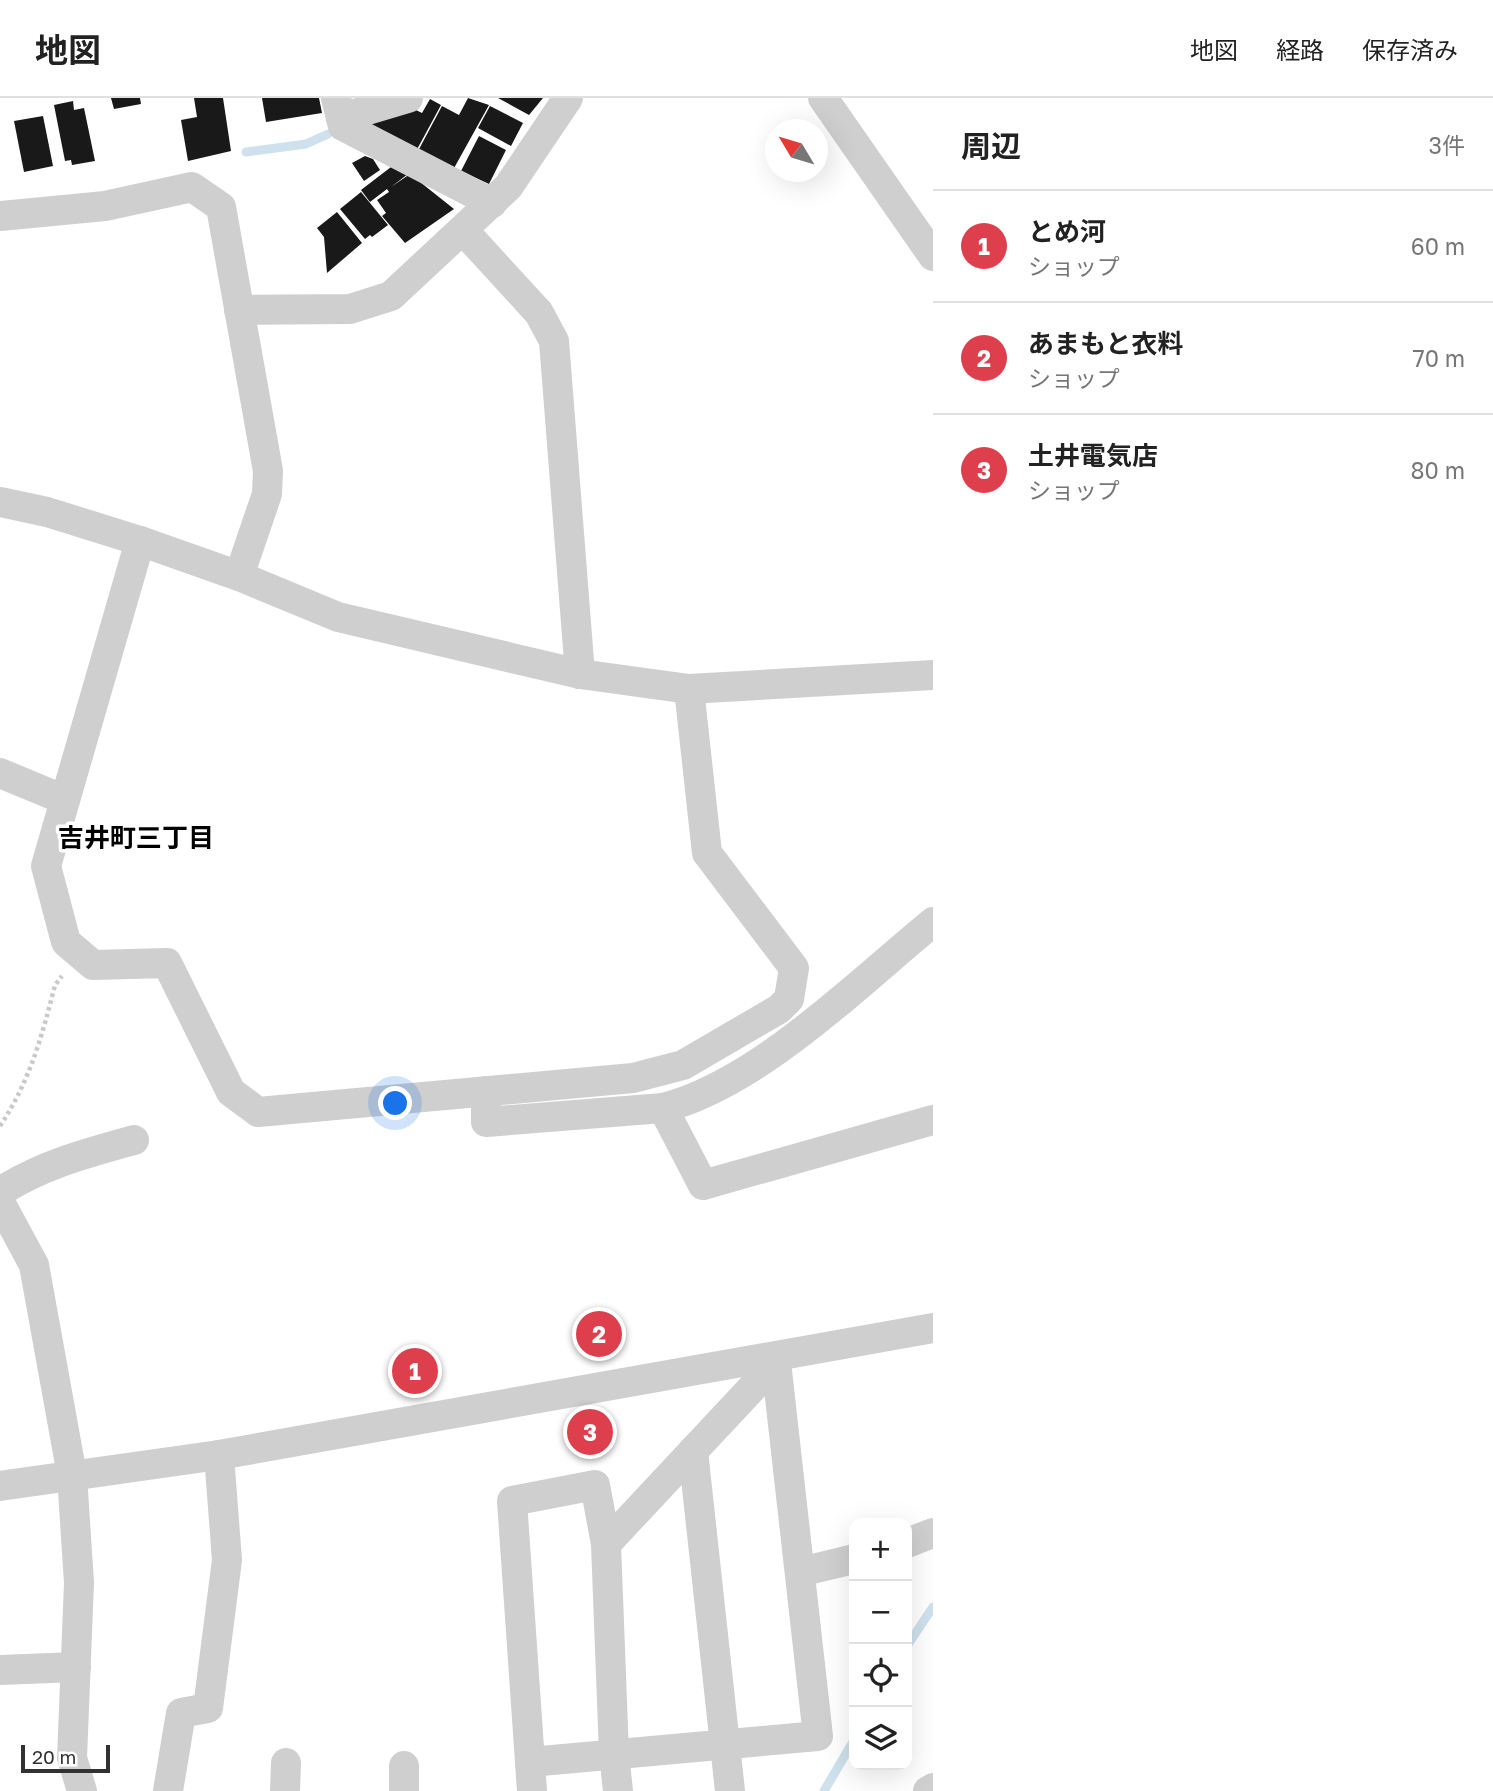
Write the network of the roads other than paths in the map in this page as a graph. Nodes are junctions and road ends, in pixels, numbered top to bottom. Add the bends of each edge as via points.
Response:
1 (408, 98) edge
2 (568, 98) edge
3 (823, 98) edge
4 (340, 114) edge
5 (492, 203) junction
6 (0, 216) edge
7 (463, 230) junction
8 (933, 256) edge
9 (239, 310) junction
10 (0, 502) edge
11 (140, 541) junction
12 (239, 576) junction
13 (580, 674) junction
14 (933, 675) edge
15 (689, 689) junction
16 (0, 773) edge
17 (65, 800) junction
18 (933, 922) edge
19 (486, 1091) junction
20 (663, 1108) junction
21 (933, 1120) edge
22 (134, 1139) dead end
23 (0, 1192) edge
24 (0, 1202) edge
25 (933, 1328) edge
26 (779, 1359) junction
27 (693, 1451) junction
28 (219, 1455) junction
29 (72, 1475) junction
30 (0, 1486) edge
31 (933, 1533) edge
32 (912, 1541) edge
33 (606, 1544) junction
34 (849, 1560) edge
35 (800, 1572) junction
36 (76, 1667) junction
37 (0, 1670) edge
38 (725, 1744) junction
39 (614, 1754) junction
40 (531, 1777) edge
41 (933, 1788) edge
42 (82, 1791) edge
43 (168, 1791) edge
44 (618, 1791) edge
45 (730, 1791) edge
46 (928, 1791) edge

1 - 4 street
2 - 5 street via 508,187
3 - 8 street
4 - 5 street
5 - 7 street
6 - 9 street via 105,206 192,187 221,207
7 - 9 street via 391,296 351,309
7 - 13 street via 539,313 554,341
9 - 12 street via 268,471 267,494
10 - 11 street
11 - 12 street
11 - 17 street
12 - 13 street via 338,617
13 - 15 street
14 - 15 street
15 - 19 street via 707,853 794,968 789,999 683,1065 633,1077
16 - 17 street
17 - 19 street via 46,866 66,942 93,965 167,963 231,1092 258,1112
18 - 20 street via 776,1052 689,1101
19 - 20 street via 486,1122
20 - 21 street via 703,1185
22 - 23 street via 56,1163
24 - 29 street via 34,1265
25 - 26 street
26 - 27 street
26 - 28 street
26 - 35 street
27 - 33 street
27 - 38 street
28 - 29 street
28 - 43 street via 227,1560 208,1708 181,1713
29 - 30 street
29 - 36 street via 79,1583
31 - 32 street
33 - 39 street
33 - 40 street via 595,1485 512,1501
34 - 35 street
35 - 38 street via 818,1736
36 - 37 street
36 - 42 street via 72,1758
38 - 39 street
38 - 45 street
39 - 40 street
39 - 44 street
41 - 46 street

